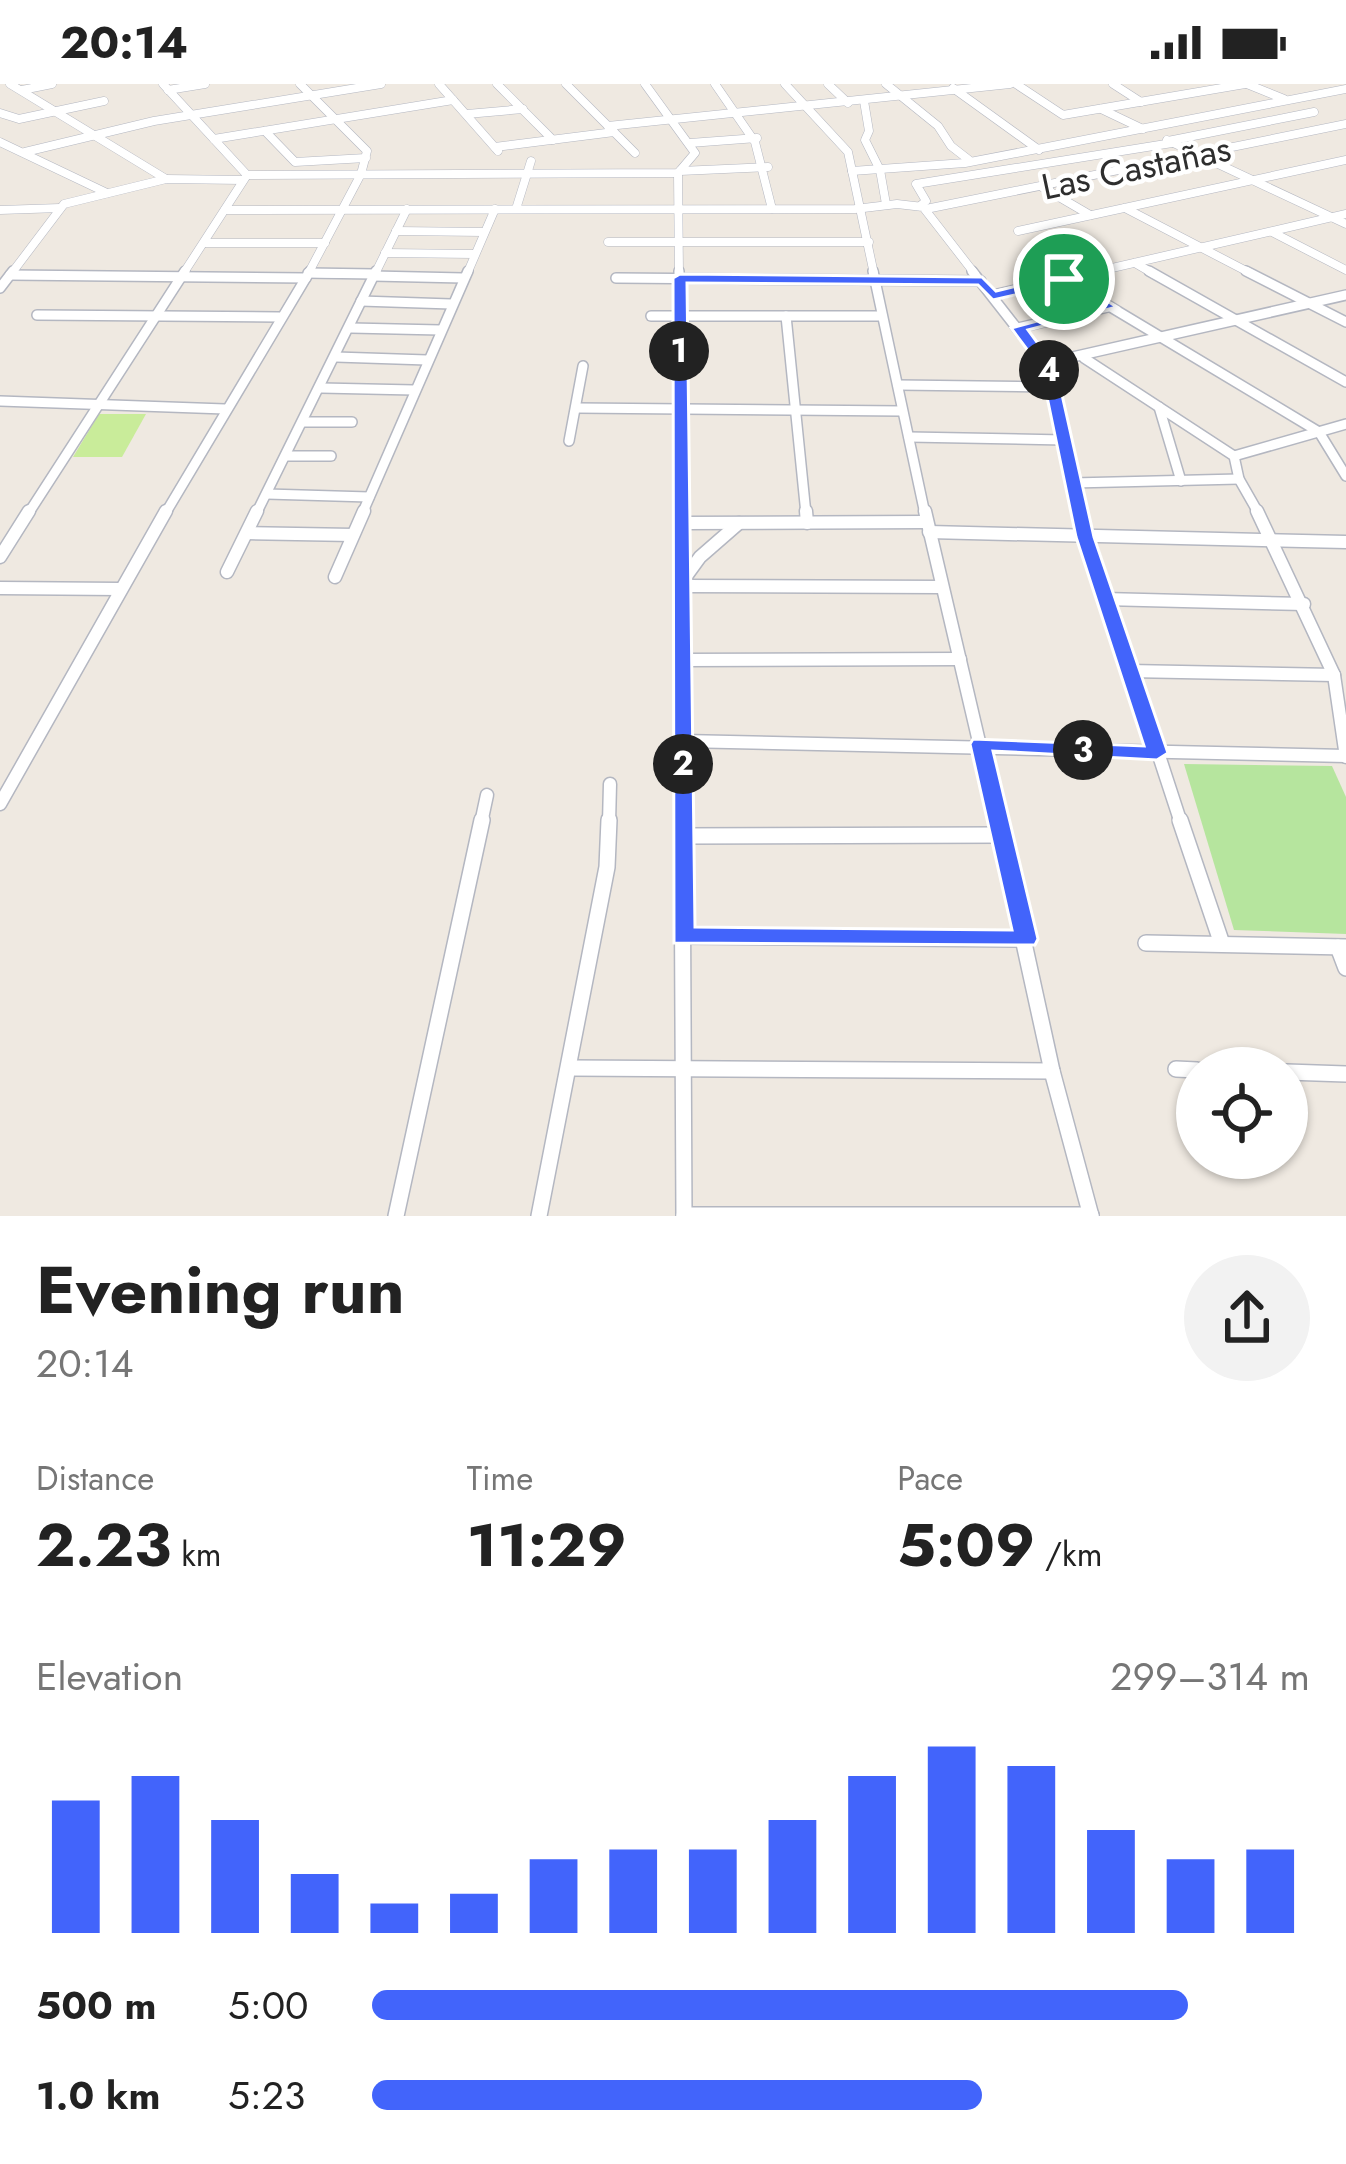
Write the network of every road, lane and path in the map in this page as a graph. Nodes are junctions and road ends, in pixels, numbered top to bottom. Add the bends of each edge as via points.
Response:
1 (10, 84) edge
2 (52, 84) edge
3 (205, 84) edge
4 (300, 84) edge
5 (381, 84) edge
6 (442, 84) edge
7 (500, 84) edge
8 (566, 84) edge
9 (645, 84) edge
10 (715, 84) edge
11 (785, 84) edge
12 (829, 84) edge
13 (886, 84) edge
14 (948, 84) edge
15 (1013, 84) edge
16 (1113, 84) edge
17 (1178, 84) edge
18 (1246, 84) edge
19 (361, 85) edge
20 (166, 87) edge
21 (1346, 89) edge
22 (21, 90) junction
23 (957, 91) junction
24 (1191, 93) junction
25 (310, 94) junction
26 (902, 98) junction
27 (453, 100) junction
28 (104, 101) dead end
29 (864, 101) junction
30 (1288, 101) junction
31 (1141, 102) junction
32 (848, 103) junction
33 (808, 106) junction
34 (523, 108) junction
35 (1101, 109) junction
36 (55, 111) junction
37 (740, 112) junction
38 (1314, 112) junction
39 (0, 113) edge
40 (467, 114) junction
41 (190, 115) junction
42 (674, 118) junction
43 (334, 119) junction
44 (1345, 124) edge
45 (611, 129) junction
46 (1143, 129) junction
47 (265, 131) junction
48 (96, 134) junction
49 (757, 138) junction
50 (214, 139) junction
51 (553, 140) junction
52 (0, 142) edge
53 (1170, 142) junction
54 (689, 143) junction
55 (1037, 149) junction
56 (25, 152) junction
57 (635, 153) dead end
58 (1198, 155) junction
59 (366, 158) junction
60 (1079, 158) junction
61 (969, 160) junction
62 (1346, 160) edge
63 (531, 161) dead end
64 (1059, 162) junction
65 (768, 167) junction
66 (880, 170) junction
67 (852, 171) junction
68 (679, 172) junction
69 (361, 174) junction
70 (527, 174) junction
71 (1106, 174) junction
72 (245, 177) junction
73 (166, 179) junction
74 (1246, 181) junction
75 (1041, 187) junction
76 (107, 193) junction
77 (886, 204) junction
78 (923, 207) junction
79 (60, 208) junction
80 (862, 208) junction
81 (1125, 208) junction
82 (406, 209) junction
83 (495, 209) junction
84 (516, 209) junction
85 (681, 209) junction
86 (772, 209) junction
87 (0, 210) edge
88 (225, 210) junction
89 (340, 210) junction
90 (1346, 214) edge
91 (1090, 215) junction
92 (1331, 218) junction
93 (1346, 224) edge
94 (396, 231) junction
95 (1018, 231) dead end
96 (1271, 231) junction
97 (484, 232) junction
98 (608, 242) dead end
99 (680, 242) junction
100 (869, 242) junction
101 (205, 243) junction
102 (325, 243) junction
103 (1202, 247) junction
104 (385, 253) junction
105 (474, 254) junction
106 (1135, 263) junction
107 (1346, 270) edge
108 (10, 275) junction
109 (374, 275) junction
110 (307, 276) junction
111 (180, 277) junction
112 (463, 278) junction
113 (616, 278) dead end
114 (680, 278) junction
115 (876, 279) junction
116 (1064, 279) junction
117 (982, 281) junction
118 (0, 289) edge
119 (1346, 295) edge
120 (993, 296) junction
121 (361, 302) junction
122 (451, 304) junction
123 (1311, 304) junction
124 (1110, 307) junction
125 (37, 315) dead end
126 (155, 316) junction
127 (651, 316) dead end
128 (680, 316) junction
129 (786, 316) junction
130 (882, 316) junction
131 (279, 317) junction
132 (1238, 321) junction
133 (1346, 322) edge
134 (351, 328) junction
135 (1018, 328) junction
136 (440, 330) junction
137 (1161, 339) junction
138 (336, 357) junction
139 (1084, 358) junction
140 (427, 360) junction
141 (1046, 363) junction
142 (583, 366) dead end
143 (1346, 382) edge
144 (898, 385) junction
145 (1052, 387) junction
146 (321, 388) junction
147 (414, 390) junction
148 (5, 401) edge
149 (98, 404) junction
150 (1158, 406) junction
151 (577, 408) junction
152 (225, 409) junction
153 (679, 409) junction
154 (796, 409) junction
155 (902, 411) junction
156 (0, 413) edge
157 (303, 422) junction
158 (352, 422) dead end
159 (1346, 424) edge
160 (1319, 432) junction
161 (909, 437) junction
162 (1064, 440) junction
163 (569, 441) dead end
164 (1234, 455) junction
165 (286, 456) junction
166 (331, 456) dead end
167 (1346, 476) edge
168 (1239, 478) junction
169 (1181, 481) junction
170 (1073, 483) junction
171 (267, 494) junction
172 (369, 497) junction
173 (682, 523) junction
174 (740, 523) junction
175 (807, 523) junction
176 (927, 527) junction
177 (247, 533) junction
178 (353, 536) junction
179 (1085, 537) junction
180 (1274, 541) junction
181 (1346, 542) edge
182 (0, 557) edge
183 (227, 572) dead end
184 (335, 577) dead end
185 (684, 582) junction
186 (941, 587) junction
187 (0, 588) edge
188 (120, 589) junction
189 (1104, 599) junction
190 (1304, 604) junction
191 (960, 659) junction
192 (683, 660) junction
193 (1129, 671) junction
194 (1334, 675) junction
195 (683, 741) junction
196 (981, 744) junction
197 (1157, 753) junction
198 (1346, 756) edge
199 (610, 784) dead end
200 (487, 795) dead end
201 (0, 804) edge
202 (1002, 835) junction
203 (682, 836) junction
204 (683, 936) junction
205 (1026, 939) junction
206 (1146, 943) dead end
207 (1222, 944) junction
208 (1342, 947) edge
209 (1346, 968) edge
210 (684, 1067) junction
211 (571, 1068) junction
212 (1052, 1071) junction
213 (1308, 1073) edge
214 (1346, 1074) edge
215 (684, 1215) edge
216 (1091, 1215) edge
217 (396, 1216) edge
218 (539, 1216) edge

1 - 22 street
2 - 22 street
3 - 20 street
4 - 25 street
5 - 19 street
6 - 27 street
7 - 34 street
8 - 45 street
9 - 42 street
10 - 37 street
11 - 33 street
12 - 32 street
13 - 26 street
14 - 23 street
15 - 23 street
15 - 35 street via 1059,114
16 - 31 street
17 - 24 street
18 - 24 street
18 - 30 street
19 - 25 street
20 - 41 street
21 - 30 street
22 - 36 street
23 - 26 street
23 - 55 street
24 - 31 street
25 - 41 street
25 - 43 street
26 - 29 street
26 - 61 street
27 - 40 street
27 - 43 street
28 - 36 street
29 - 32 street
29 - 66 street via 865,140
30 - 38 street
30 - 46 street
31 - 35 street
32 - 33 street
33 - 37 street
33 - 67 street via 844,147
34 - 40 street
34 - 51 street
35 - 46 street
36 - 39 street via 19,119
36 - 48 street
37 - 42 street
37 - 49 street
38 - 44 street
38 - 53 street
40 - 51 street via 498,150
41 - 48 street
41 - 50 street
42 - 45 street
42 - 54 street
43 - 47 street
43 - 59 street
44 - 58 street, Las Castañas
45 - 51 street
45 - 57 street
46 - 53 street
46 - 55 street
47 - 50 street
47 - 59 street via 295,162
48 - 56 street
48 - 73 street
49 - 54 street
49 - 65 street
50 - 72 street
52 - 56 street
53 - 58 street
53 - 60 street
54 - 68 street via 694,157
55 - 61 street
55 - 64 street
56 - 76 street
58 - 71 street, Las Castañas
58 - 74 street
59 - 69 street
60 - 64 street
60 - 71 street
61 - 66 street
62 - 74 street
63 - 70 street
64 - 78 street via 916,184
65 - 68 street
65 - 86 street
66 - 67 street
66 - 77 street
67 - 80 street
68 - 70 street
68 - 85 street
69 - 70 street
69 - 72 street
69 - 89 street
70 - 84 street
71 - 75 street, Las Castañas
72 - 73 street
72 - 88 street
73 - 76 street
74 - 81 street
74 - 92 street
75 - 78 street, Las Castañas
75 - 91 street
76 - 79 street
77 - 78 street, Las Castañas
77 - 80 street, Las Castañas
78 - 117 street
79 - 87 street
79 - 108 street
80 - 86 street, Las Castañas
80 - 100 street
81 - 91 street
81 - 103 street
82 - 83 street, Las Castañas
82 - 89 street, Las Castañas
82 - 94 street
83 - 84 street, Las Castañas
83 - 97 street
84 - 85 street, Las Castañas
85 - 86 street, Las Castañas
85 - 99 street
88 - 89 street, Las Castañas
88 - 101 street
89 - 102 street
90 - 92 street
91 - 95 street
92 - 93 street
92 - 96 street
94 - 97 street
94 - 104 street
96 - 103 street
96 - 107 street
97 - 105 street
98 - 99 street
99 - 100 street
99 - 114 street
100 - 115 street
101 - 102 street
101 - 111 street
102 - 110 street
103 - 106 street
103 - 123 street
104 - 105 street
104 - 109 street
105 - 112 street
106 - 116 street
106 - 132 street
108 - 111 street
108 - 118 street
109 - 110 street
109 - 112 street
109 - 121 street
110 - 111 street
110 - 131 street
111 - 126 street
112 - 122 street
113 - 114 street
114 - 115 street
114 - 128 street
115 - 117 street
115 - 130 street
116 - 120 street
116 - 124 street
117 - 120 street
119 - 123 street
120 - 135 street
121 - 122 street
121 - 134 street
122 - 136 street
123 - 132 street
123 - 133 street
124 - 135 street
124 - 137 street
125 - 126 street
126 - 131 street
126 - 149 street
127 - 128 street
128 - 129 street
128 - 153 street
129 - 130 street
129 - 154 street
130 - 144 street
131 - 152 street
132 - 137 street
132 - 143 street
134 - 136 street
134 - 138 street
135 - 141 street
136 - 140 street
137 - 139 street
137 - 160 street
138 - 140 street
138 - 146 street
139 - 141 street
139 - 150 street
140 - 147 street
141 - 145 street
142 - 151 street
144 - 145 street
144 - 155 street
145 - 162 street
146 - 147 street
146 - 157 street
147 - 172 street
148 - 149 street
148 - 156 street
149 - 152 street
149 - 182 street
150 - 164 street
150 - 169 street
151 - 153 street
151 - 163 street
152 - 188 street
153 - 154 street
153 - 173 street
154 - 155 street
154 - 175 street
155 - 161 street
157 - 158 street
157 - 165 street
159 - 160 street
160 - 164 street
160 - 167 street
161 - 162 street
161 - 176 street
162 - 170 street
164 - 168 street
165 - 166 street
165 - 171 street
168 - 169 street
168 - 180 street
169 - 170 street
170 - 179 street
171 - 172 street
171 - 177 street
172 - 178 street
173 - 174 street
173 - 185 street
174 - 175 street
174 - 185 street
175 - 176 street
176 - 179 street
176 - 186 street
177 - 178 street
177 - 183 street
178 - 184 street
179 - 180 street
179 - 189 street
180 - 181 street
180 - 190 street
185 - 186 street
185 - 192 street
186 - 191 street
187 - 188 street
188 - 201 street
189 - 190 street
189 - 193 street
190 - 194 street
191 - 192 street
191 - 196 street
192 - 195 street
193 - 194 street
193 - 197 street
194 - 198 street
195 - 196 street
195 - 203 street
196 - 197 street
196 - 202 street
197 - 198 street
197 - 207 street
199 - 211 street via 607,867
200 - 217 street
202 - 203 street
202 - 205 street
203 - 204 street
204 - 205 street
204 - 210 street
205 - 212 street
206 - 207 street
207 - 208 street
208 - 209 street
210 - 211 street
210 - 212 street
210 - 215 street
211 - 218 street
212 - 216 street
213 - 214 street
215 - 216 street

